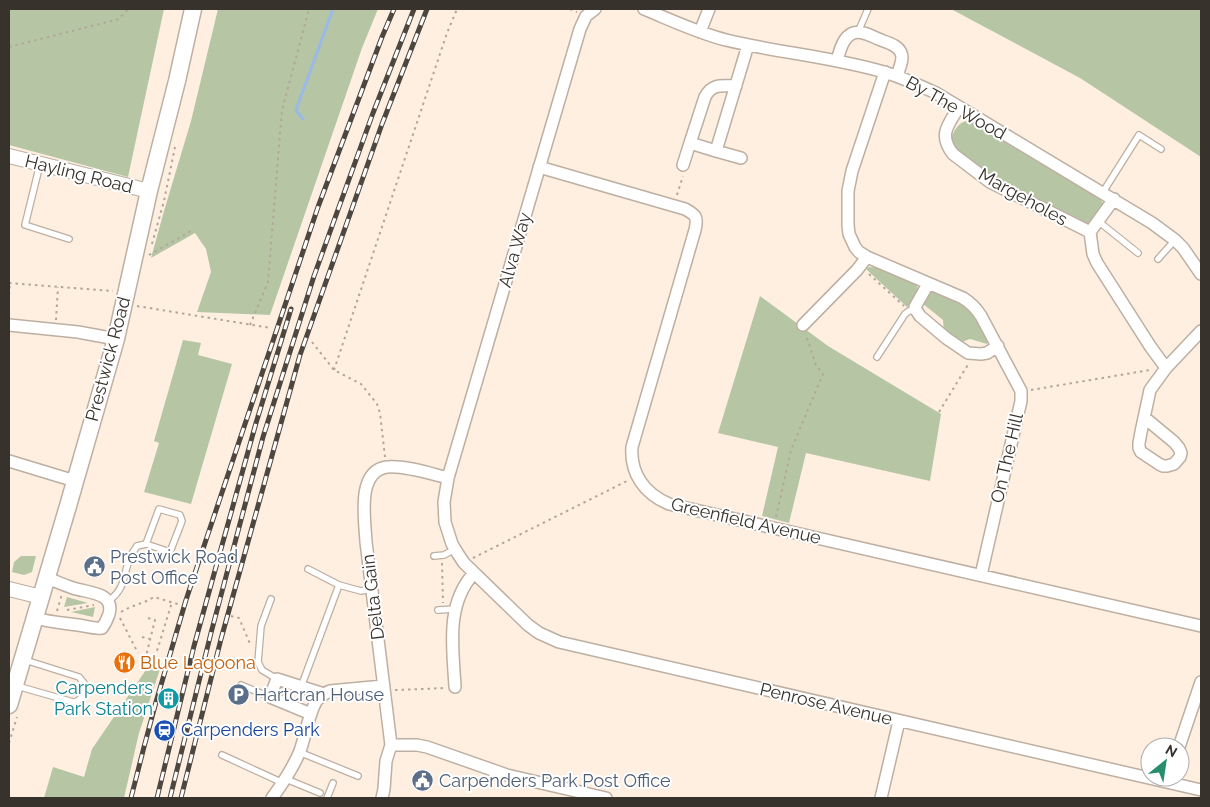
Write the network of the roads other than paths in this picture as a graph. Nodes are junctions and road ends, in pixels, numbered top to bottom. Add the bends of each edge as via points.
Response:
1 (193, 9) edge
2 (595, 9) edge
3 (644, 9) edge
4 (709, 9) edge
5 (868, 9) edge
6 (700, 32) junction
7 (858, 32) junction
8 (748, 45) junction
9 (837, 61) junction
10 (885, 72) junction
11 (897, 76) junction
12 (736, 86) junction
13 (959, 107) junction
14 (690, 143) junction
15 (1161, 149) dead end
16 (716, 151) junction
17 (9, 156) edge
18 (741, 158) dead end
19 (40, 164) junction
20 (683, 164) road end
21 (539, 167) junction
22 (149, 191) junction
23 (1102, 192) junction
24 (1114, 199) junction
25 (1098, 221) junction
26 (1090, 232) junction
27 (70, 239) dead end
28 (1176, 240) junction
29 (1138, 253) dead end
30 (1158, 259) dead end
31 (864, 262) junction
32 (1201, 274) edge
33 (928, 284) junction
34 (912, 310) junction
35 (9, 325) edge
36 (803, 325) road end
37 (1201, 331) edge
38 (116, 339) junction
39 (998, 346) junction
40 (877, 357) dead end
41 (1166, 368) junction
42 (1145, 418) dead end
43 (9, 461) edge
44 (448, 478) junction
45 (75, 481) junction
46 (146, 544) junction
47 (450, 551) junction
48 (434, 556) dead end
49 (308, 569) dead end
50 (474, 573) junction
51 (981, 575) junction
52 (47, 578) junction
53 (340, 585) junction
54 (9, 589) edge
55 (371, 589) junction
56 (41, 597) junction
57 (270, 599) dead end
58 (102, 602) junction
59 (452, 609) junction
60 (438, 610) dead end
61 (35, 618) junction
62 (1201, 626) edge
63 (22, 659) junction
64 (276, 678) junction
65 (1201, 682) edge
66 (241, 685) dead end
67 (14, 686) junction
68 (301, 687) junction
69 (455, 687) road end
70 (384, 688) junction
71 (324, 694) junction
72 (270, 697) junction
73 (13, 709) edge
74 (312, 714) junction
75 (899, 721) junction
76 (1182, 737) edge
77 (391, 745) junction
78 (299, 752) junction
79 (222, 755) dead end
80 (1140, 774) edge
81 (358, 776) dead end
82 (284, 781) junction
83 (333, 783) dead end
84 (320, 793) dead end
85 (274, 798) edge
86 (327, 798) edge
87 (382, 798) edge
88 (606, 798) edge
89 (881, 798) edge

1 - 22 main road, Prestwick Road
2 - 21 street, Alva Way via 586,16 580,29
3 - 6 street, By The Wood
4 - 6 street
5 - 7 lane
6 - 8 street, By The Wood
7 - 9 street via 846,38
7 - 11 street via 899,50 902,58
8 - 9 street, By The Wood
8 - 12 street
9 - 10 street, By The Wood
10 - 11 street, By The Wood
10 - 31 street, On The Hill via 848,191 849,234
11 - 13 street, By The Wood
12 - 14 street via 714,86 708,91
12 - 16 street
13 - 23 street, By The Wood
13 - 26 street, Margeholes via 944,135 953,154 990,182
14 - 16 street
14 - 20 street
15 - 23 lane via 1139,134
16 - 18 street
17 - 19 street, Hayling Road
19 - 22 street, Hayling Road
19 - 27 lane via 25,225
21 - 44 street, Alva Way
21 - 51 street, Greenfield Avenue via 685,209 695,215 696,224 632,447 636,476 653,495 669,504
22 - 38 main road, Prestwick Road
23 - 24 street, By The Wood
24 - 25 street
24 - 28 street, By The Wood
25 - 26 street
25 - 29 lane
26 - 41 street via 1093,254 1098,263
28 - 30 lane
28 - 32 street, By The Wood
31 - 33 street, On The Hill
31 - 36 street
33 - 34 street
33 - 39 street, On The Hill via 963,298 976,308
34 - 39 street via 968,353 987,353
34 - 40 lane via 905,314
35 - 38 street
37 - 41 street
38 - 45 main road, Prestwick Road
39 - 51 street, On The Hill via 1021,392 1021,401
41 - 42 street via 1150,390
43 - 45 street
44 - 47 street, Penrose Avenue via 444,502
44 - 55 street, Delta Gain via 397,467 380,469 371,476 365,493 364,515
45 - 52 main road, Prestwick Road
46 - 46 lane via 159,509 180,515 182,521 170,552
46 - 58 lane via 137,546 115,596
47 - 48 lane
47 - 50 street, Penrose Avenue
49 - 53 lane
50 - 59 street
50 - 75 street, Penrose Avenue via 534,630 559,642
51 - 62 street, Greenfield Avenue
52 - 56 main road, Prestwick Road
52 - 58 street via 102,596
53 - 55 lane via 360,592
53 - 68 lane
54 - 56 street
55 - 70 street, Delta Gain
56 - 61 main road, Prestwick Road
57 - 64 lane via 261,626 258,662 262,670
58 - 61 street via 110,605 102,628
59 - 60 lane
59 - 69 street
61 - 63 main road, Prestwick Road
63 - 67 main road, Prestwick Road
63 - 67 lane via 79,678 84,683 84,691 80,700 73,702
64 - 68 street
64 - 72 street
65 - 76 street
66 - 72 lane
67 - 73 main road, Prestwick Road
68 - 71 street
70 - 71 street
70 - 77 street, Delta Gain
71 - 74 street via 318,699
72 - 74 street
74 - 78 street
75 - 80 street, Penrose Avenue
75 - 89 street
77 - 87 street, Delta Gain
77 - 88 street via 427,747 507,775
78 - 81 lane
78 - 82 street
79 - 82 lane
82 - 84 lane
82 - 85 street
83 - 86 lane

